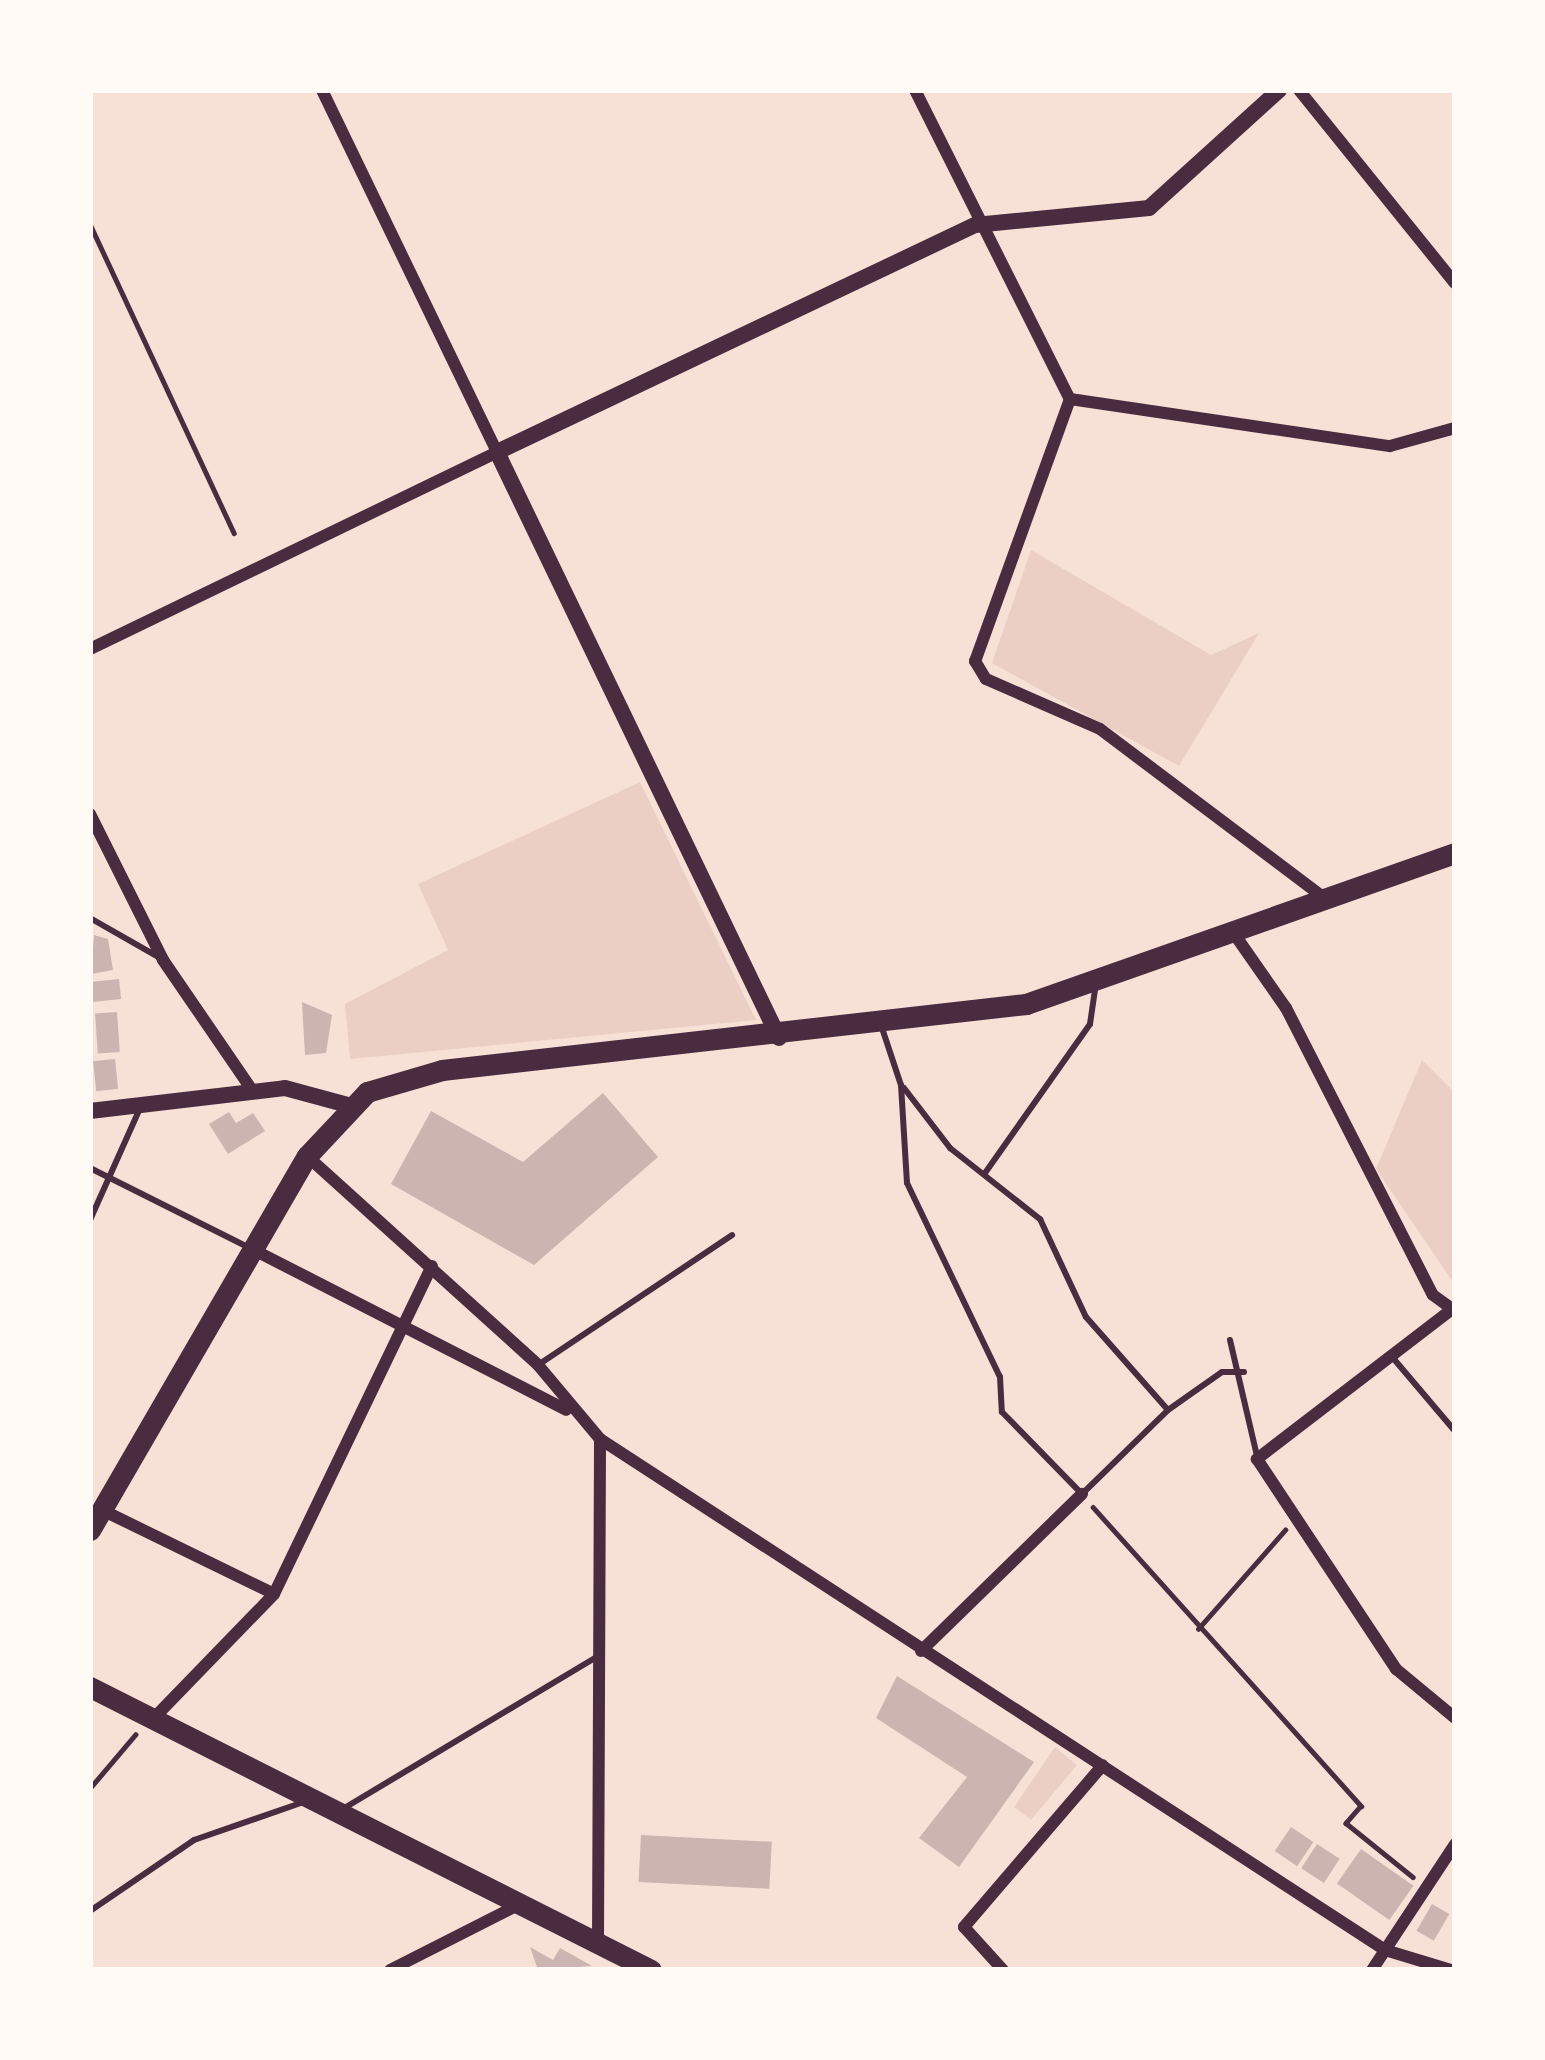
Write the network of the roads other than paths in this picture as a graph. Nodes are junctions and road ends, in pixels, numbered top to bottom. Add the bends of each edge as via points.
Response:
1 (322, 90) edge
2 (915, 90) edge
3 (1279, 90) edge
4 (1299, 90) edge
5 (976, 225) junction
6 (1455, 283) edge
7 (1070, 399) junction
8 (1455, 428) edge
9 (497, 452) junction
10 (90, 649) edge
11 (90, 814) edge
12 (1455, 853) edge
13 (1327, 900) junction
14 (90, 918) edge
15 (1235, 935) junction
16 (163, 960) junction
17 (1096, 983) junction
18 (882, 1028) junction
19 (779, 1038) junction
20 (902, 1085) junction
21 (253, 1090) junction
22 (141, 1104) junction
23 (348, 1105) junction
24 (90, 1111) edge
25 (307, 1156) junction
26 (90, 1168) edge
27 (985, 1174) junction
28 (111, 1179) junction
29 (90, 1220) edge
30 (732, 1235) dead end
31 (252, 1249) junction
32 (432, 1266) junction
33 (1453, 1311) edge
34 (404, 1325) junction
35 (1230, 1340) dead end
36 (1393, 1358) junction
37 (538, 1365) junction
38 (1244, 1372) junction
39 (1168, 1410) junction
40 (568, 1411) junction
41 (1455, 1431) edge
42 (600, 1439) junction
43 (1257, 1459) junction
44 (1082, 1494) junction
45 (94, 1515) edge
46 (274, 1594) junction
47 (921, 1651) junction
48 (602, 1654) junction
49 (90, 1688) edge
50 (1455, 1718) edge
51 (153, 1719) junction
52 (1103, 1766) junction
53 (310, 1800) junction
54 (340, 1815) junction
55 (1455, 1844) edge
56 (520, 1904) junction
57 (90, 1911) edge
58 (1385, 1950) junction
59 (606, 1955) edge
60 (390, 1970) edge
61 (651, 1970) edge
62 (1004, 1970) edge
63 (1372, 1970) edge
64 (1451, 1970) edge

1 - 9 street
2 - 5 street
3 - 5 street via 1149,208
4 - 6 street
5 - 7 street
5 - 9 street
7 - 8 street via 1390,446
7 - 13 street via 975,661 986,679 1119,742
9 - 10 street
9 - 19 street
11 - 16 street
12 - 13 main road
13 - 15 main road
14 - 16 lane
15 - 17 main road
15 - 33 street
16 - 21 street
17 - 18 main road
17 - 27 lane via 1090,1024
18 - 19 main road
18 - 20 lane
19 - 23 main road via 442,1070
20 - 27 lane
20 - 44 lane via 907,1183 1000,1377 1002,1412
21 - 22 street
21 - 23 street
22 - 24 street
22 - 28 lane
23 - 25 main road
25 - 31 main road
25 - 32 street
26 - 28 lane
27 - 39 lane via 1040,1220 1086,1317
28 - 29 lane
28 - 31 lane
30 - 37 lane
31 - 34 street
31 - 45 main road
32 - 34 street
32 - 37 street
33 - 36 street
34 - 40 street
34 - 46 street
35 - 38 lane
36 - 41 lane
36 - 43 street
37 - 40 street
38 - 39 lane via 1222,1372
38 - 43 lane
39 - 44 lane
40 - 42 street
42 - 47 street
42 - 48 street
43 - 50 street via 1291,1523 1396,1669
44 - 47 street
45 - 46 street
46 - 51 street
47 - 52 street
48 - 54 lane
48 - 59 street
49 - 51 main road
51 - 53 main road
52 - 58 street
52 - 62 street via 964,1927
53 - 54 main road
53 - 57 lane via 194,1840
54 - 56 main road
55 - 58 street
56 - 59 main road
56 - 60 street
58 - 63 street
58 - 64 street
59 - 61 main road

